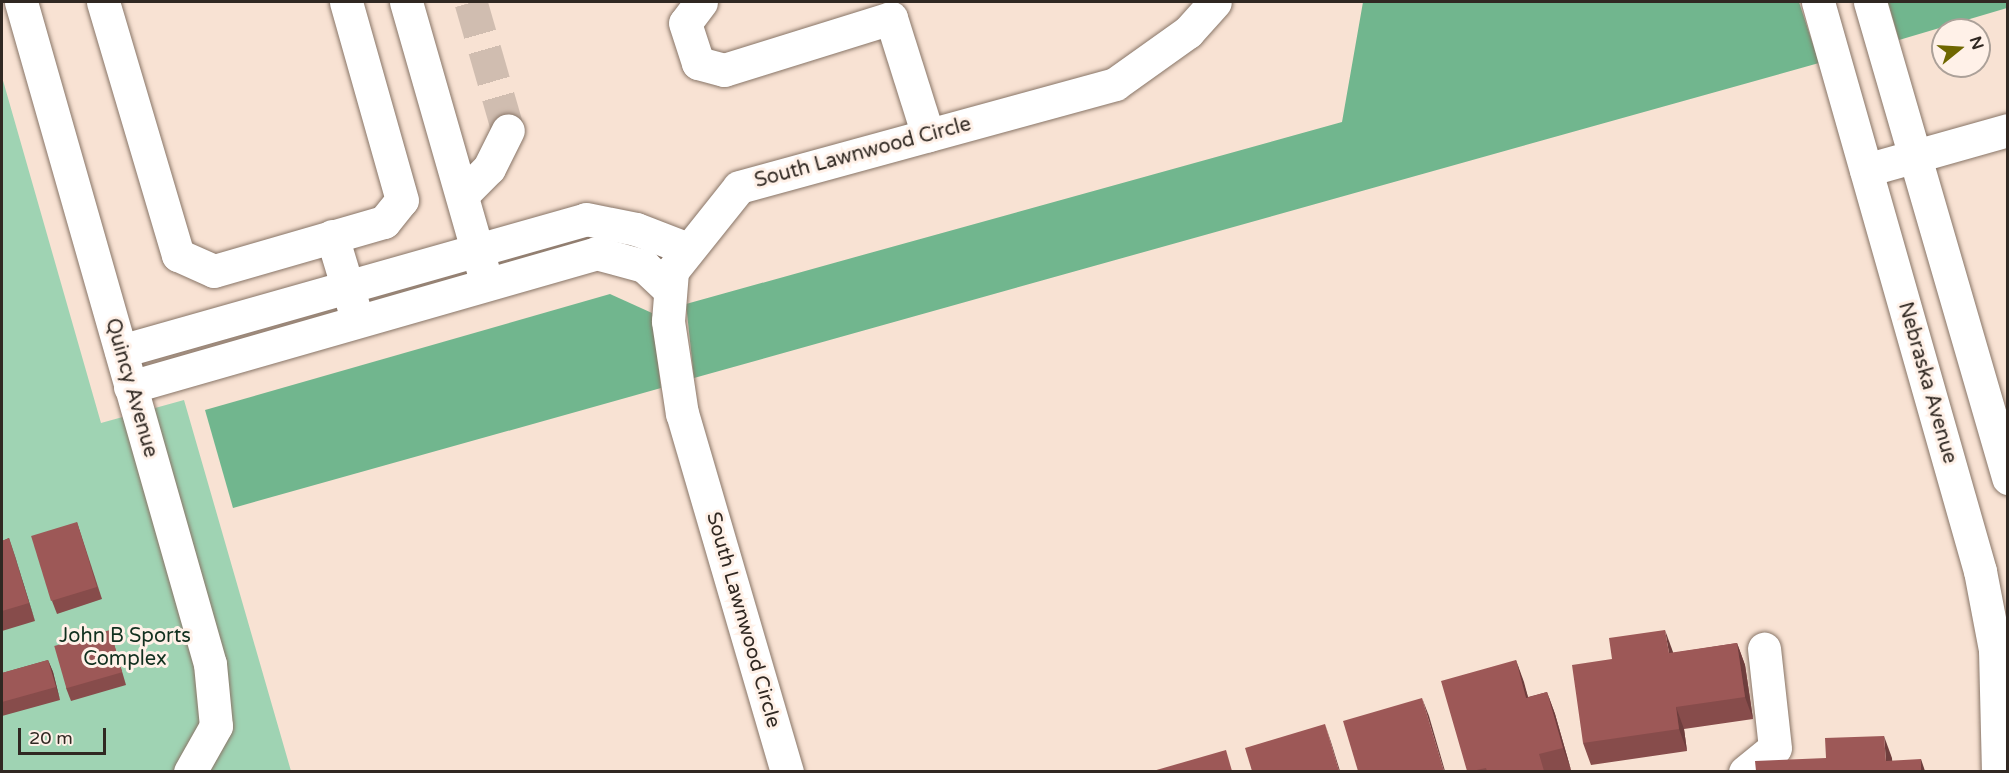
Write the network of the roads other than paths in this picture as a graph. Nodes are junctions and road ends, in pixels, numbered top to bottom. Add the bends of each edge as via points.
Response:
1 (21, 2) edge
2 (104, 2) edge
3 (346, 2) edge
4 (406, 2) edge
5 (701, 2) edge
6 (1215, 2) edge
7 (1818, 2) edge
8 (1870, 2) edge
9 (889, 10) edge
10 (508, 130) tunnel mouth
11 (2007, 130) edge
12 (928, 135) junction
13 (1913, 157) junction
14 (1866, 170) junction
15 (462, 195) junction
16 (332, 236) junction
17 (688, 249) junction
18 (478, 251) junction
19 (487, 284) junction
20 (348, 289) junction
21 (670, 290) junction
22 (357, 321) junction
23 (121, 351) junction
24 (130, 387) junction
25 (2007, 478) edge
26 (1764, 650) dead end
27 (190, 771) edge
28 (787, 771) edge
29 (1745, 771) edge
30 (1998, 771) edge

1 - 23 street, Quincy Avenue
2 - 16 street via 178,255 214,271
3 - 16 street via 402,200 384,222
4 - 15 street
5 - 9 street via 685,23 698,63 724,70
6 - 12 street, South Lawnwood Circle via 1188,32 1115,84
7 - 14 street, Nebraska Avenue
8 - 13 street
9 - 12 street
10 - 15 street via 489,168
11 - 13 street
12 - 17 street, South Lawnwood Circle via 739,187
13 - 14 street
13 - 25 street
14 - 30 street, Nebraska Avenue via 1980,571 1995,650
15 - 18 street
16 - 20 street
17 - 18 street via 636,229 586,219
17 - 21 street, South Lawnwood Circle via 672,271
18 - 19 street
18 - 20 street
19 - 21 street via 596,253 644,266
19 - 22 street
20 - 22 street
20 - 23 street
21 - 28 street, South Lawnwood Circle via 668,321 682,414
22 - 24 street
23 - 24 street, Quincy Avenue
24 - 27 street, Quincy Avenue via 210,664 216,726
26 - 29 street via 1775,748

